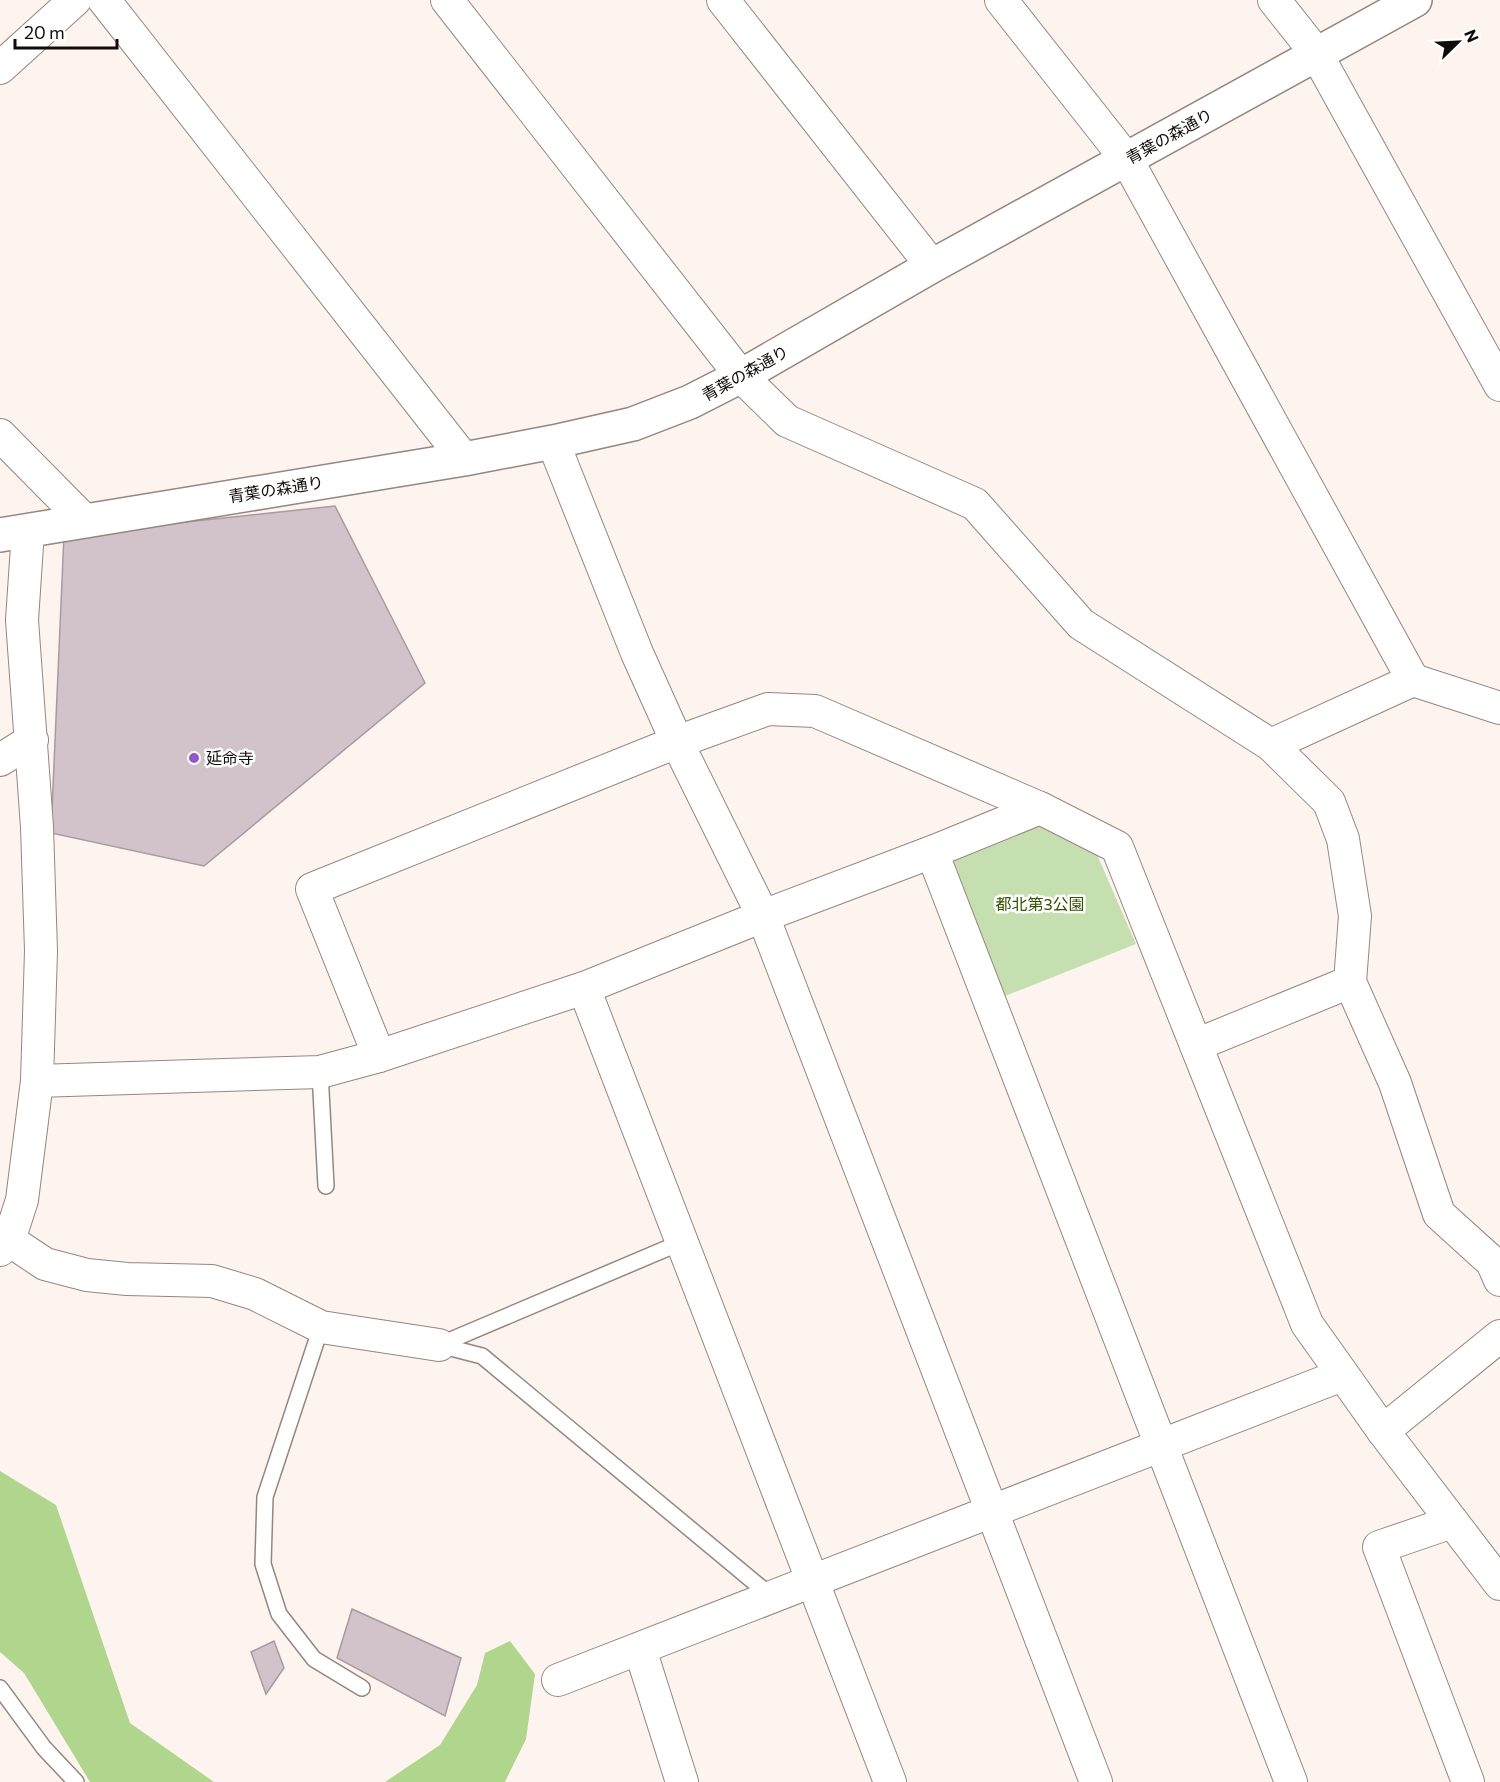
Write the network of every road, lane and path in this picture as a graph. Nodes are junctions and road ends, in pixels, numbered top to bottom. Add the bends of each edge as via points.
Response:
1 (75, 0) edge
2 (104, 0) edge
3 (447, 0) edge
4 (723, 0) edge
5 (1001, 0) edge
6 (1274, 0) edge
7 (1415, 0) edge
8 (1316, 53) junction
9 (0, 68) edge
10 (1127, 160) junction
11 (932, 266) junction
12 (741, 376) junction
13 (1500, 385) edge
14 (0, 435) edge
15 (553, 442) junction
16 (464, 459) junction
17 (84, 520) junction
18 (14, 533) edge
19 (1413, 680) junction
20 (1500, 708) edge
21 (32, 740) junction
22 (677, 742) junction
23 (1271, 745) junction
24 (0, 760) edge
25 (1040, 808) junction
26 (932, 852) junction
27 (763, 916) junction
28 (1350, 982) junction
29 (584, 988) junction
30 (1196, 1046) junction
31 (379, 1056) junction
32 (321, 1072) junction
33 (38, 1081) junction
34 (326, 1186) dead end
35 (682, 1242) junction
36 (4, 1245) edge
37 (1497, 1267) edge
38 (321, 1327) junction
39 (1500, 1336) edge
40 (439, 1345) junction
41 (1342, 1375) junction
42 (1383, 1431) junction
43 (1161, 1445) junction
44 (991, 1512) junction
45 (1452, 1522) junction
46 (812, 1581) junction
47 (1500, 1584) edge
48 (771, 1596) junction
49 (640, 1649) junction
50 (558, 1680) dead end
51 (0, 1688) edge
52 (362, 1688) dead end
53 (76, 1782) edge
54 (682, 1782) edge
55 (890, 1782) edge
56 (1096, 1782) edge
57 (1291, 1782) edge
58 (1468, 1782) edge

1 - 9 street
2 - 16 street
3 - 12 street
4 - 11 street
5 - 10 street
6 - 8 street
7 - 8 street, 青葉の森通り
8 - 10 street, 青葉の森通り
8 - 13 street
10 - 11 street, 青葉の森通り
10 - 19 street
11 - 12 street, 青葉の森通り
12 - 15 street, 青葉の森通り via 690,402 633,424
12 - 23 street via 787,421 975,504 1081,624
14 - 17 street
15 - 16 street, 青葉の森通り
15 - 22 street
16 - 17 street, 青葉の森通り
17 - 18 street, 青葉の森通り
18 - 21 street
19 - 20 street
19 - 23 street
21 - 24 street
21 - 33 street via 41,951
22 - 25 street via 768,709 815,711
22 - 27 street
22 - 31 street via 312,889
23 - 28 street via 1329,802 1343,839 1355,916
25 - 26 street
25 - 30 street via 1117,847
26 - 27 street
26 - 43 street
27 - 29 street
27 - 44 street
28 - 30 street
28 - 37 street via 1395,1083 1439,1214
29 - 31 street
29 - 35 street
30 - 41 street via 1307,1324
31 - 32 street
32 - 33 street
32 - 34 lane
33 - 36 street via 22,1200
35 - 40 lane
35 - 46 street
36 - 38 street via 45,1264 87,1275 212,1281 255,1294
38 - 40 street
38 - 52 lane via 265,1497 263,1564 279,1614 314,1659
39 - 42 street
40 - 48 lane via 482,1356
41 - 42 street
41 - 43 street
42 - 45 street
43 - 44 street
43 - 57 street
44 - 46 street
44 - 56 street
45 - 47 street
45 - 58 street via 1379,1547
46 - 48 street
46 - 55 street
48 - 49 street
49 - 50 street
49 - 54 street
51 - 53 lane via 44,1748

